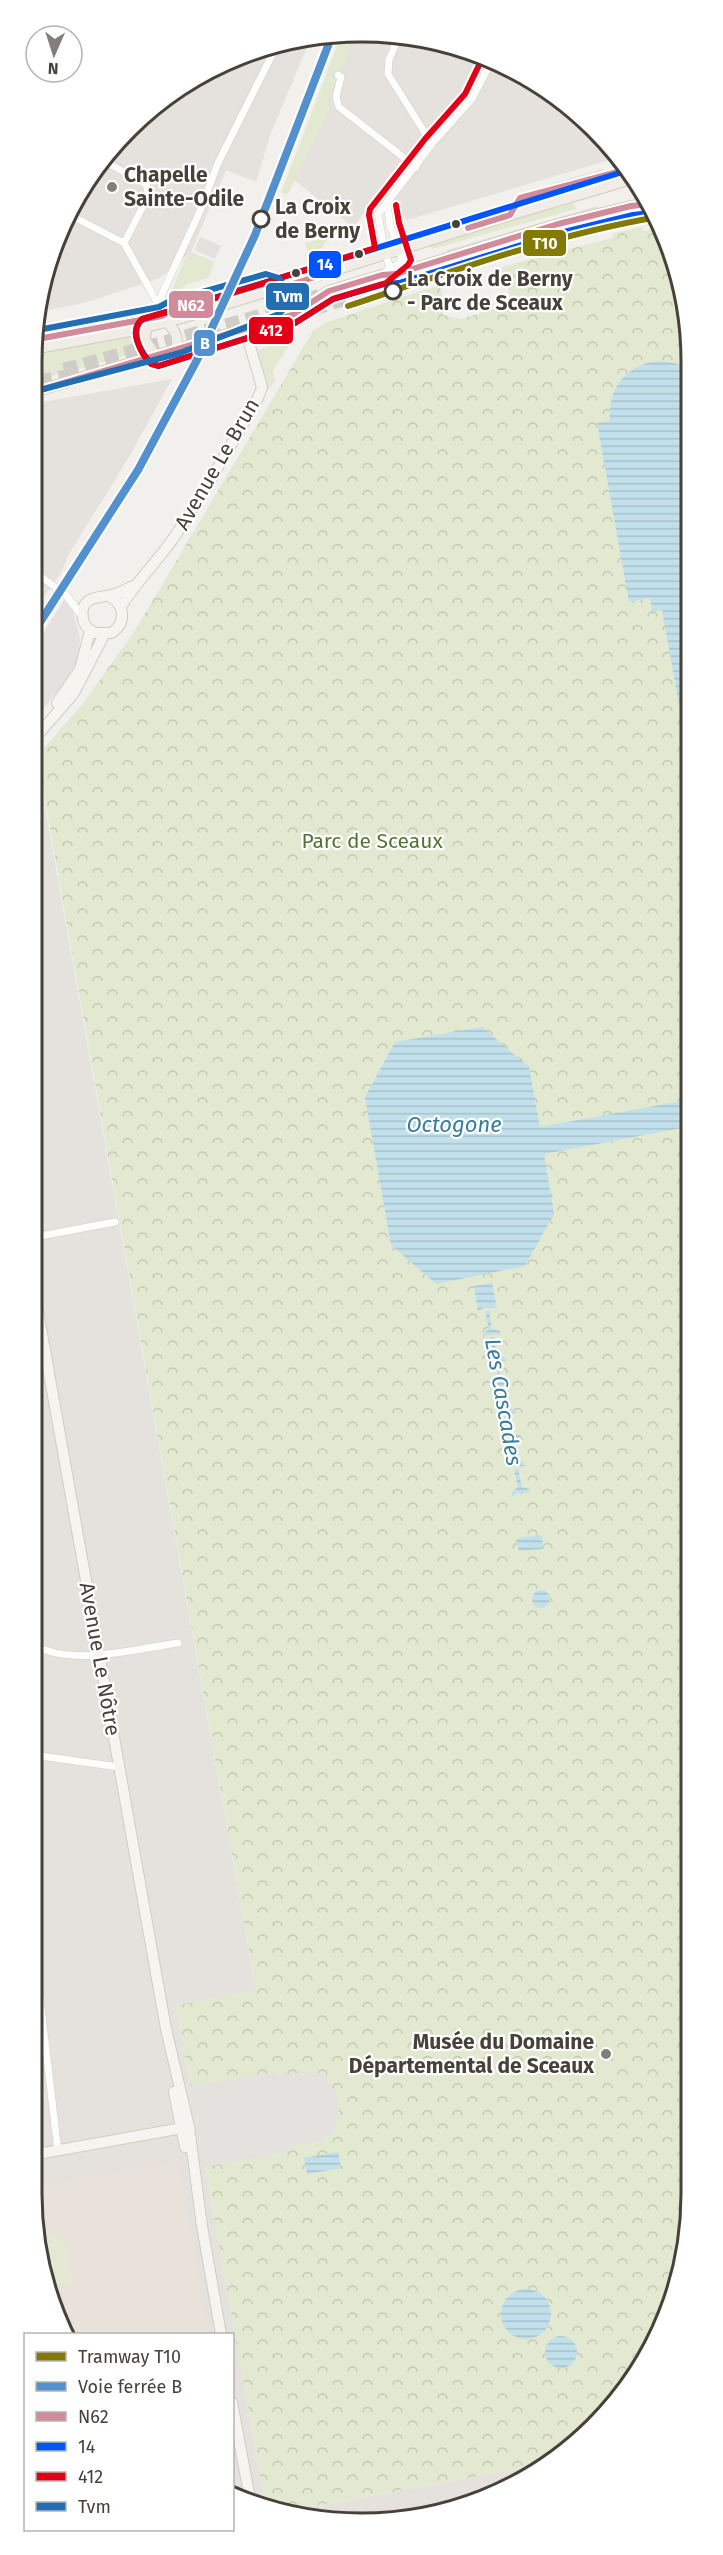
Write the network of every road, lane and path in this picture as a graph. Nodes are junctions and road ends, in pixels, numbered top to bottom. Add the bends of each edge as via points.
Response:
1 (395, 44) edge
2 (267, 57) edge
3 (488, 68) edge
4 (338, 75) dead end
5 (432, 144) junction
6 (110, 164) edge
7 (416, 167) junction
8 (625, 181) edge
9 (387, 204) junction
10 (640, 205) edge
11 (76, 218) edge
12 (124, 243) junction
13 (400, 249) junction
14 (385, 254) junction
15 (389, 272) junction
16 (158, 304) junction
17 (167, 322) junction
18 (149, 327) junction
19 (245, 329) junction
20 (43, 347) edge
21 (175, 351) junction
22 (156, 357) junction
23 (42, 390) edge
24 (42, 578) edge
25 (134, 586) junction
26 (109, 596) junction
27 (121, 607) junction
28 (83, 617) junction
29 (90, 631) junction
30 (104, 635) junction
31 (42, 721) edge
32 (42, 730) edge
33 (115, 1222) dead end
34 (42, 1236) edge
35 (42, 1334) edge
36 (178, 1643) dead end
37 (42, 1650) edge
38 (99, 1654) junction
39 (42, 1756) edge
40 (119, 1767) junction
41 (42, 2015) edge
42 (185, 2128) junction
43 (58, 2151) junction
44 (42, 2154) edge
45 (221, 2333) edge
46 (234, 2413) edge
47 (249, 2492) edge

1 - 5 street via 388,74
2 - 16 street
3 - 5 street via 472,99
4 - 7 street via 342,80 336,97 339,107
5 - 7 street
6 - 12 street via 146,184 149,195
7 - 9 street
8 - 13 main road
9 - 13 street
9 - 14 street via 378,214
10 - 15 main road
11 - 12 street
12 - 16 street
13 - 14 main road
13 - 15 street via 401,262
14 - 15 street
14 - 17 main road
15 - 19 main road via 329,291 292,315
16 - 18 street
17 - 18 main road
17 - 21 main road via 175,330
18 - 20 main road
18 - 22 main road via 145,340
19 - 21 main road
19 - 25 main road, Avenue Le Brun via 262,387 258,398 178,532
21 - 22 main road
22 - 23 main road
24 - 28 street via 65,594
25 - 26 main road, Avenue Le Brun
25 - 27 main road, Avenue Le Brun
26 - 27 main road
26 - 28 main road via 90,599
27 - 30 main road via 120,625
28 - 29 main road
29 - 30 main road
29 - 31 main road via 80,669
30 - 32 main road via 74,693
33 - 34 street
35 - 38 main road, Avenue Le Nôtre
36 - 38 street
37 - 38 street via 72,1657
38 - 40 main road, Avenue Le Nôtre
39 - 40 street
40 - 42 main road, Avenue Le Nôtre
41 - 43 street
42 - 43 main road
42 - 45 main road, Avenue Le Nôtre
43 - 44 main road
46 - 47 main road

